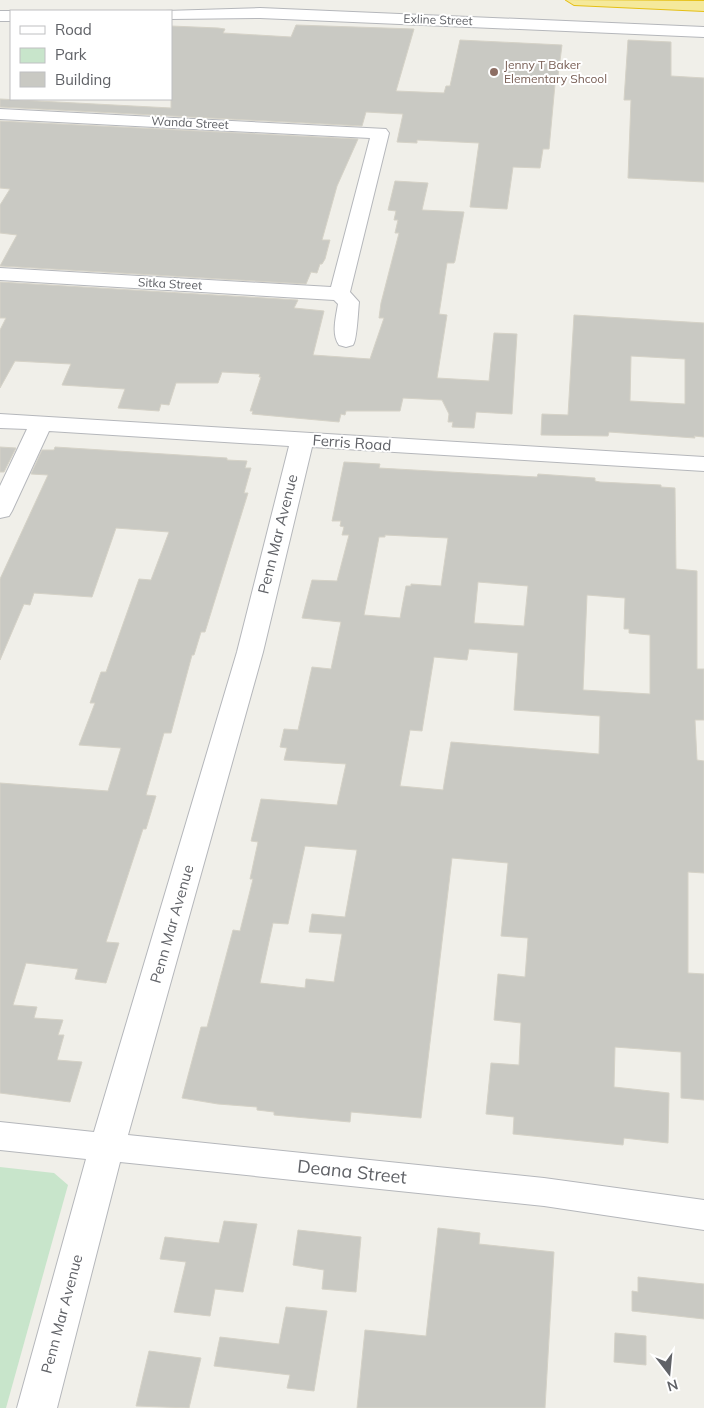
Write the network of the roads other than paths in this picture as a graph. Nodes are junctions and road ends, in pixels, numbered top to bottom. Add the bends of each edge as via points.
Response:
1 (574, 0) edge
2 (704, 6) edge
3 (172, 14) edge
4 (704, 32) edge
5 (0, 114) edge
6 (0, 274) edge
7 (339, 294) junction
8 (346, 342) dead end
9 (0, 421) edge
10 (41, 424) junction
11 (302, 440) junction
12 (704, 464) edge
13 (0, 511) edge
14 (0, 1136) edge
15 (107, 1146) junction
16 (704, 1215) edge
17 (37, 1408) edge

1 - 2 highway
3 - 4 street, Exline Street via 267,13
5 - 7 street, Wanda Street via 380,133
6 - 7 street, Sitka Street
7 - 8 street via 349,302
9 - 10 street, Ferris Road
10 - 11 street, Ferris Road
10 - 13 street
11 - 12 street, Ferris Road
11 - 15 street, Penn Mar Avenue via 250,652
14 - 15 street, Deana Street
15 - 16 street, Deana Street via 544,1192
15 - 17 street, Penn Mar Avenue

